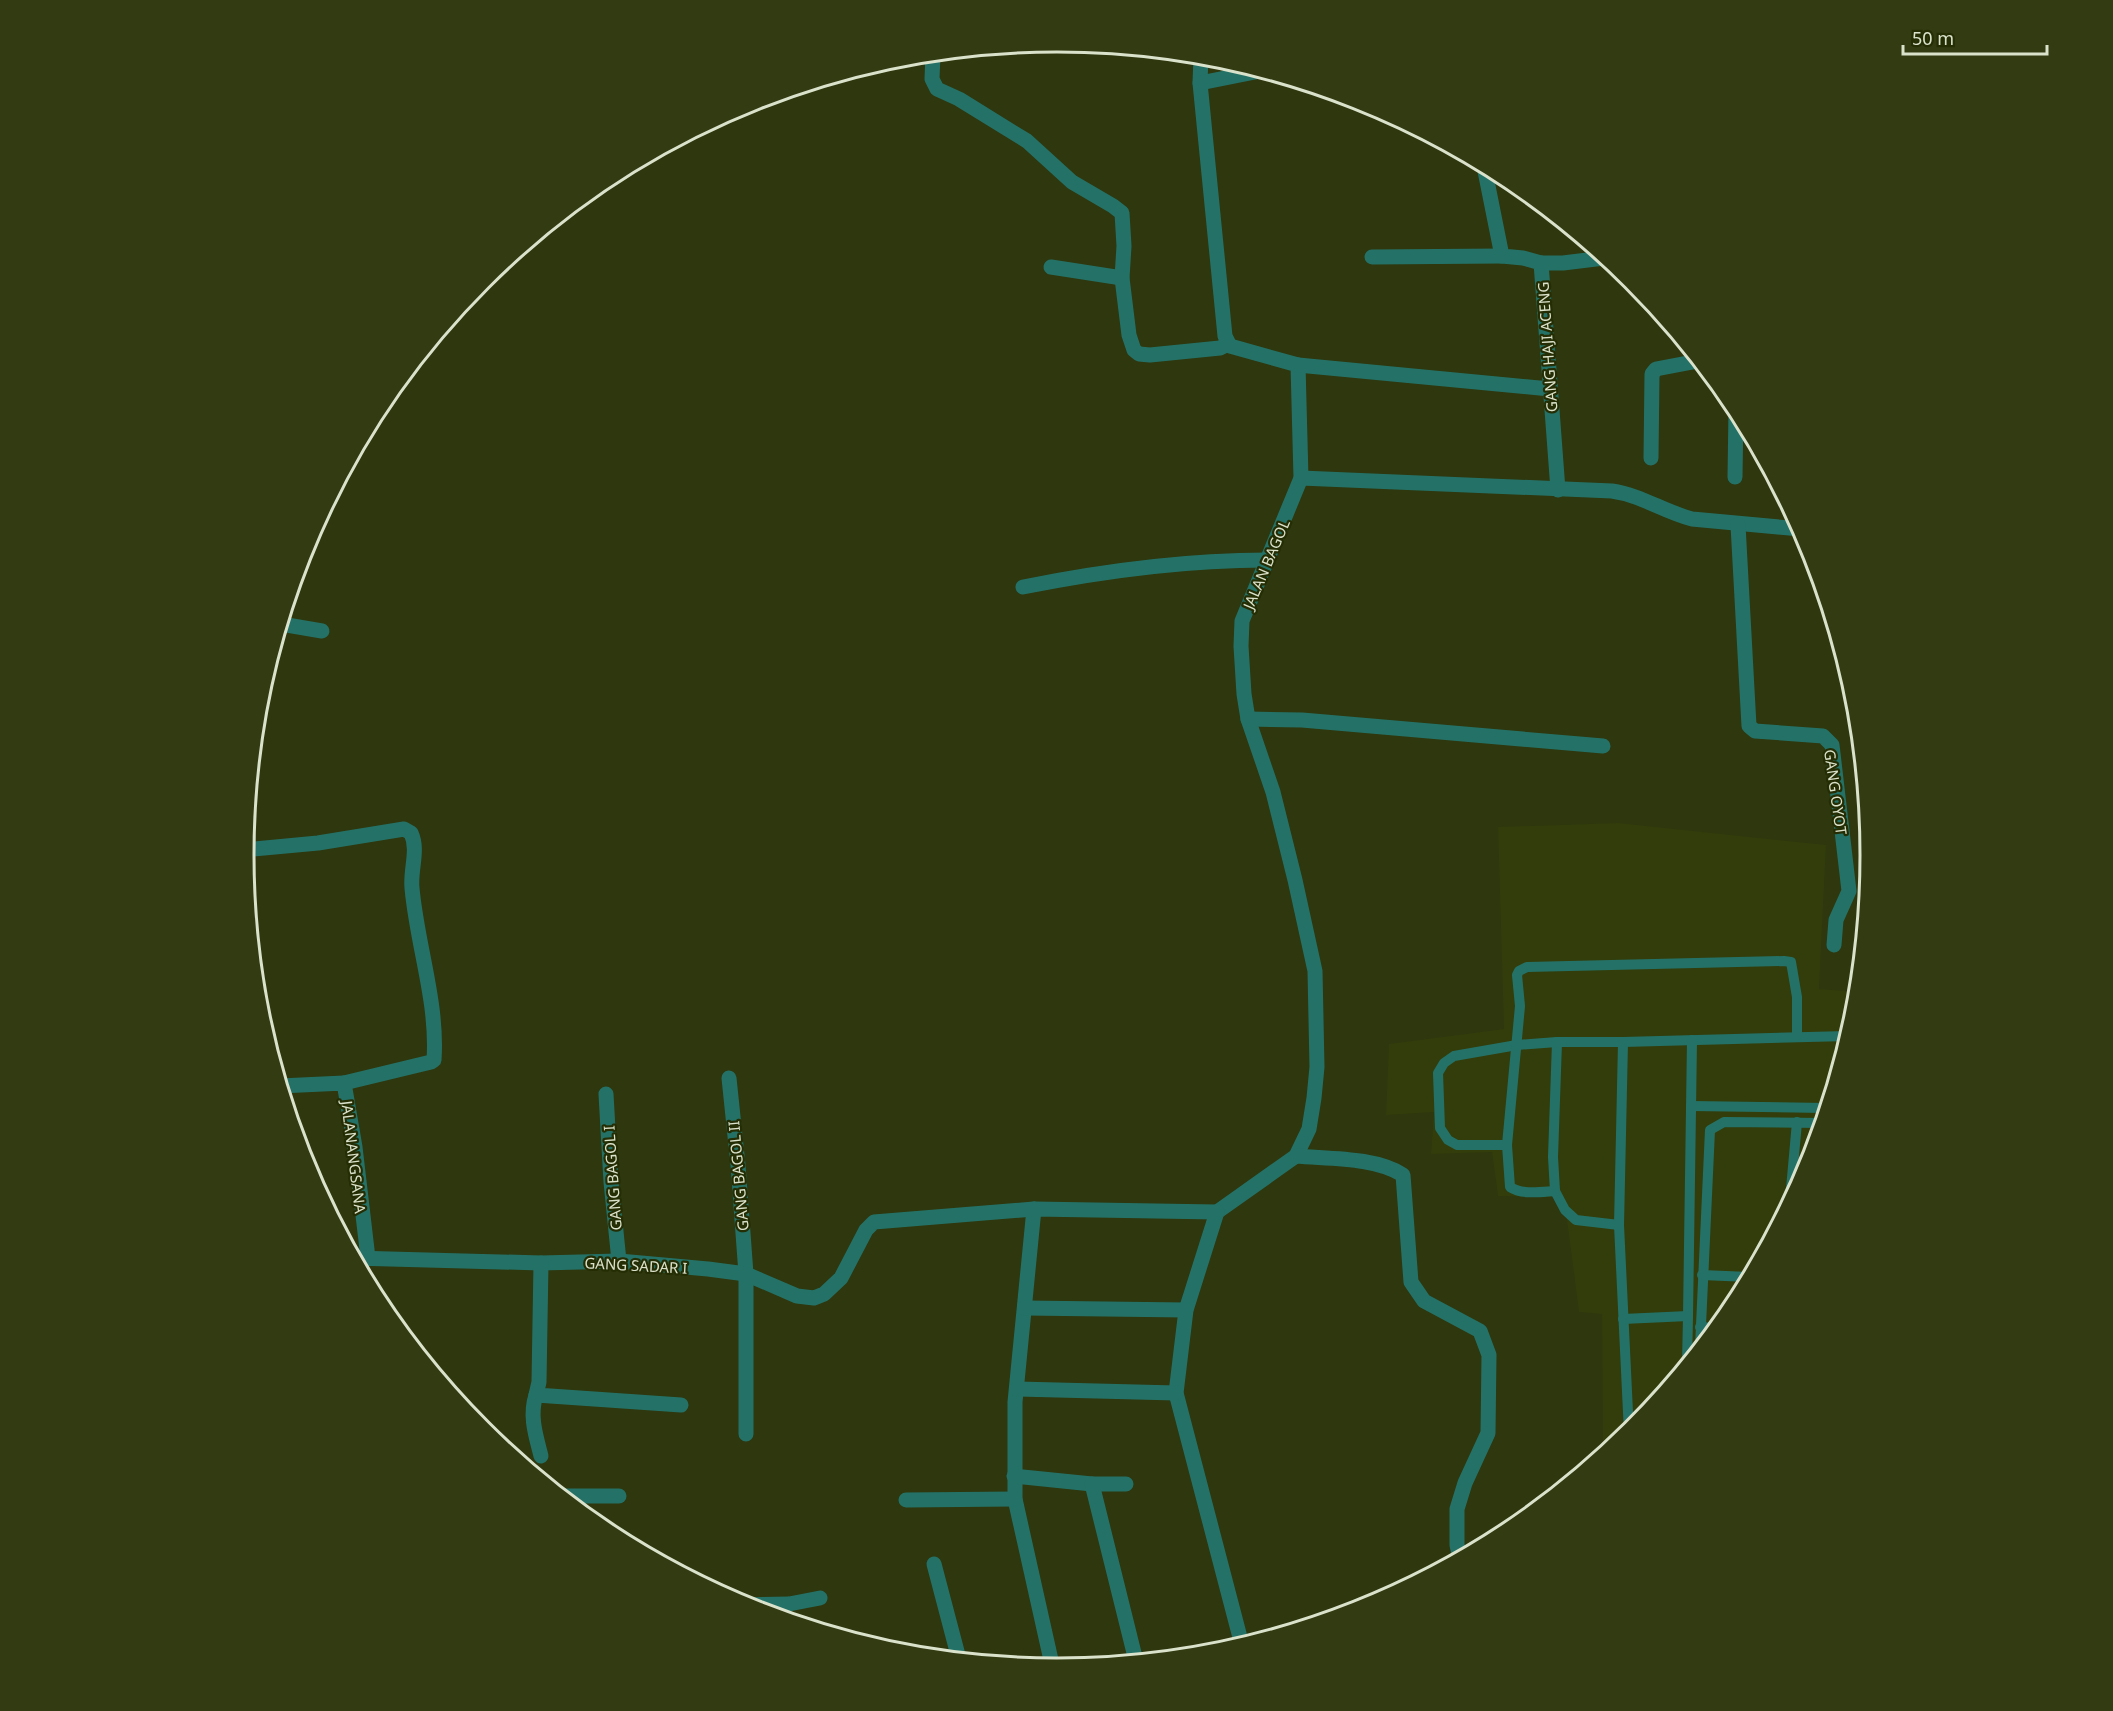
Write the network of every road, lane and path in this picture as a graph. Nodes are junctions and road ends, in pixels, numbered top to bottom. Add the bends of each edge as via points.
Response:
1 (933, 62) edge
2 (1200, 66) edge
3 (1241, 75) edge
4 (1200, 83) junction
5 (1486, 178) edge
6 (1502, 256) junction
7 (1372, 257) dead end
8 (1594, 259) edge
9 (1541, 263) junction
10 (1051, 267) dead end
11 (1122, 278) junction
12 (1228, 344) junction
13 (1690, 362) edge
14 (1298, 365) junction
15 (1550, 389) junction
16 (1736, 428) edge
17 (1651, 458) dead end
18 (1735, 477) dead end
19 (1301, 478) junction
20 (1558, 490) junction
21 (1738, 525) junction
22 (1789, 528) edge
23 (1268, 560) junction
24 (1023, 587) dead end
25 (288, 625) edge
26 (322, 631) dead end
27 (1248, 719) junction
28 (1602, 746) dead end
29 (254, 849) edge
30 (1834, 945) dead end
31 (1797, 1036) junction
32 (1838, 1036) edge
33 (1692, 1040) junction
34 (1557, 1042) junction
35 (1623, 1042) junction
36 (1517, 1045) junction
37 (729, 1078) dead end
38 (344, 1083) junction
39 (288, 1086) edge
40 (606, 1094) dead end
41 (1691, 1106) junction
42 (1819, 1108) edge
43 (1797, 1122) junction
44 (1814, 1123) edge
45 (1507, 1145) junction
46 (1296, 1156) junction
47 (1792, 1176) edge
48 (1555, 1191) junction
49 (1034, 1209) junction
50 (1217, 1212) junction
51 (1619, 1225) junction
52 (361, 1257) edge
53 (361, 1258) edge
54 (619, 1261) junction
55 (542, 1263) junction
56 (746, 1274) junction
57 (1702, 1275) junction
58 (1740, 1277) edge
59 (1025, 1308) junction
60 (1186, 1310) junction
61 (1688, 1316) junction
62 (1623, 1319) junction
63 (1700, 1327) junction
64 (1706, 1327) edge
65 (1700, 1336) edge
66 (1687, 1352) edge
67 (1018, 1389) junction
68 (1176, 1393) junction
69 (536, 1395) junction
70 (681, 1405) dead end
71 (1628, 1419) edge
72 (746, 1434) dead end
73 (541, 1456) dead end
74 (1014, 1476) junction
75 (1092, 1484) junction
76 (1126, 1484) dead end
77 (572, 1496) edge
78 (619, 1496) dead end
79 (1015, 1499) junction
80 (906, 1500) dead end
81 (1458, 1551) edge
82 (934, 1564) dead end
83 (820, 1598) dead end
84 (768, 1604) edge
85 (1240, 1637) edge
86 (956, 1652) edge
87 (1134, 1655) edge
88 (1051, 1658) edge

1 - 11 street via 937,89 1027,141 1072,182 1119,210 1124,219
2 - 4 street
3 - 4 street
4 - 12 street
5 - 6 street
6 - 7 street, GANG HAJI ACENG
6 - 9 street, GANG HAJI ACENG
8 - 9 street
9 - 15 street, GANG HAJI ACENG
10 - 11 street
11 - 12 street via 1130,342 1139,354 1197,351
12 - 14 street
13 - 17 street via 1656,369 1652,374
14 - 15 street
14 - 19 street
15 - 20 street, GANG HAJI ACENG
16 - 18 street
19 - 20 street
19 - 23 street, JALAN BAGOL
20 - 21 street via 1624,493 1678,515
21 - 22 street
21 - 30 street, GANG OYOT via 1749,726 1755,731 1823,736 1832,746 1849,891 1836,920
23 - 24 street via 1162,566
23 - 27 street, JALAN BAGOL via 1242,621
25 - 26 street
27 - 28 street via 1302,720
27 - 46 street, JALAN BAGOL via 1273,792 1315,971 1314,1098 1309,1129
29 - 38 street via 404,830 414,840 412,886 433,1016 434,1060
31 - 32 lane
31 - 33 lane
31 - 36 lane via 1797,997 1791,962 1527,967 1517,975
33 - 35 lane
33 - 41 lane
34 - 35 lane
34 - 36 lane
34 - 48 lane
35 - 51 lane
36 - 45 lane
36 - 45 lane via 1454,1056 1438,1073 1440,1128 1448,1140 1457,1144
37 - 56 street, GANG BAGOL II
38 - 39 street, JALANANGSANA
38 - 52 street, JALANANGSANA via 355,1147
40 - 54 street, GANG BAGOL I
41 - 42 lane
41 - 61 lane
43 - 44 lane
43 - 47 lane
43 - 57 lane via 1724,1122 1710,1130
45 - 48 lane via 1510,1187 1527,1192
46 - 50 street, JALAN BAGOL
46 - 81 street via 1374,1163 1403,1175 1411,1282 1424,1301 1480,1331 1486,1344 1488,1433 1457,1509
48 - 51 lane via 1565,1210 1576,1220
49 - 50 street
49 - 56 street, GANG SADAR I via 874,1222 841,1278 814,1298 797,1296
49 - 59 street
50 - 60 street
51 - 62 lane
53 - 55 street, GANG SADAR I
54 - 55 street, GANG SADAR I
54 - 56 street, GANG SADAR I
55 - 69 street
56 - 72 street, GANG BAGOL II
57 - 58 lane
57 - 63 lane
59 - 60 street
59 - 67 street
60 - 68 street
61 - 62 lane
61 - 66 lane
62 - 71 lane
63 - 64 lane
63 - 65 lane
67 - 68 street
67 - 74 street
68 - 85 street
69 - 70 street
69 - 73 street via 532,1406
74 - 75 street
74 - 79 street
75 - 76 street
75 - 87 street
77 - 78 street
79 - 80 street
79 - 88 street
82 - 86 street
83 - 84 street

